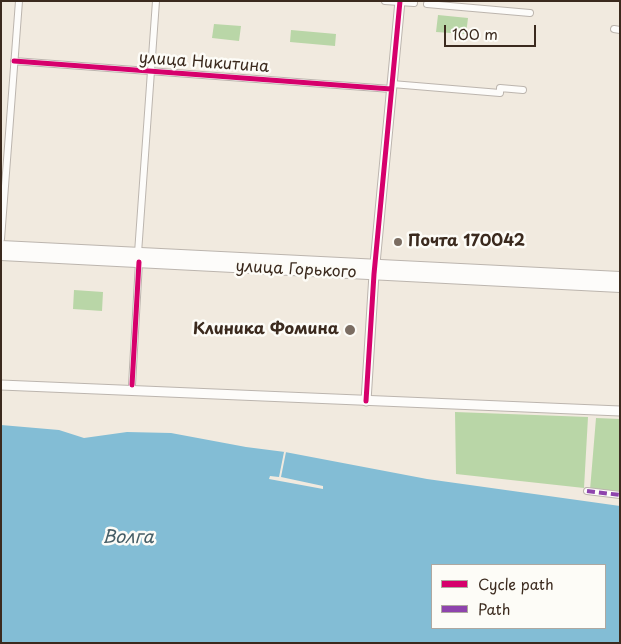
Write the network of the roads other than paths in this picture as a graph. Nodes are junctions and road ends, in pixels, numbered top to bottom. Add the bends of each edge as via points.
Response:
1 (19, 1) edge
2 (156, 1) edge
3 (386, 1) edge
4 (400, 2) edge
5 (414, 3) dead end
6 (427, 4) dead end
7 (530, 13) dead end
8 (14, 62) junction
9 (151, 71) junction
10 (392, 86) junction
11 (523, 90) dead end
12 (1, 239) edge
13 (1, 246) edge
14 (1, 255) edge
15 (138, 257) junction
16 (374, 269) junction
17 (620, 277) edge
18 (620, 287) edge
19 (1, 380) edge
20 (1, 385) edge
21 (132, 386) junction
22 (367, 399) junction
23 (620, 405) edge
24 (620, 410) edge
25 (587, 491) dead end
26 (620, 494) edge

1 - 8 street
2 - 9 street
3 - 4 street
4 - 5 street
4 - 10 main road
6 - 7 street
8 - 9 street, улица Никитина
8 - 12 street
9 - 10 street, улица Никитина
9 - 15 street
10 - 11 street, улица Никитина via 500,93 500,88
10 - 16 main road
13 - 15 main road, улица Горького
14 - 15 main road, улица Горького
15 - 16 main road, улица Горького
15 - 21 street
16 - 17 main road, улица Горького
16 - 18 main road, улица Горького
16 - 22 main road
19 - 21 main road
20 - 22 main road
21 - 22 main road
22 - 23 main road
22 - 24 main road
25 - 26 street

